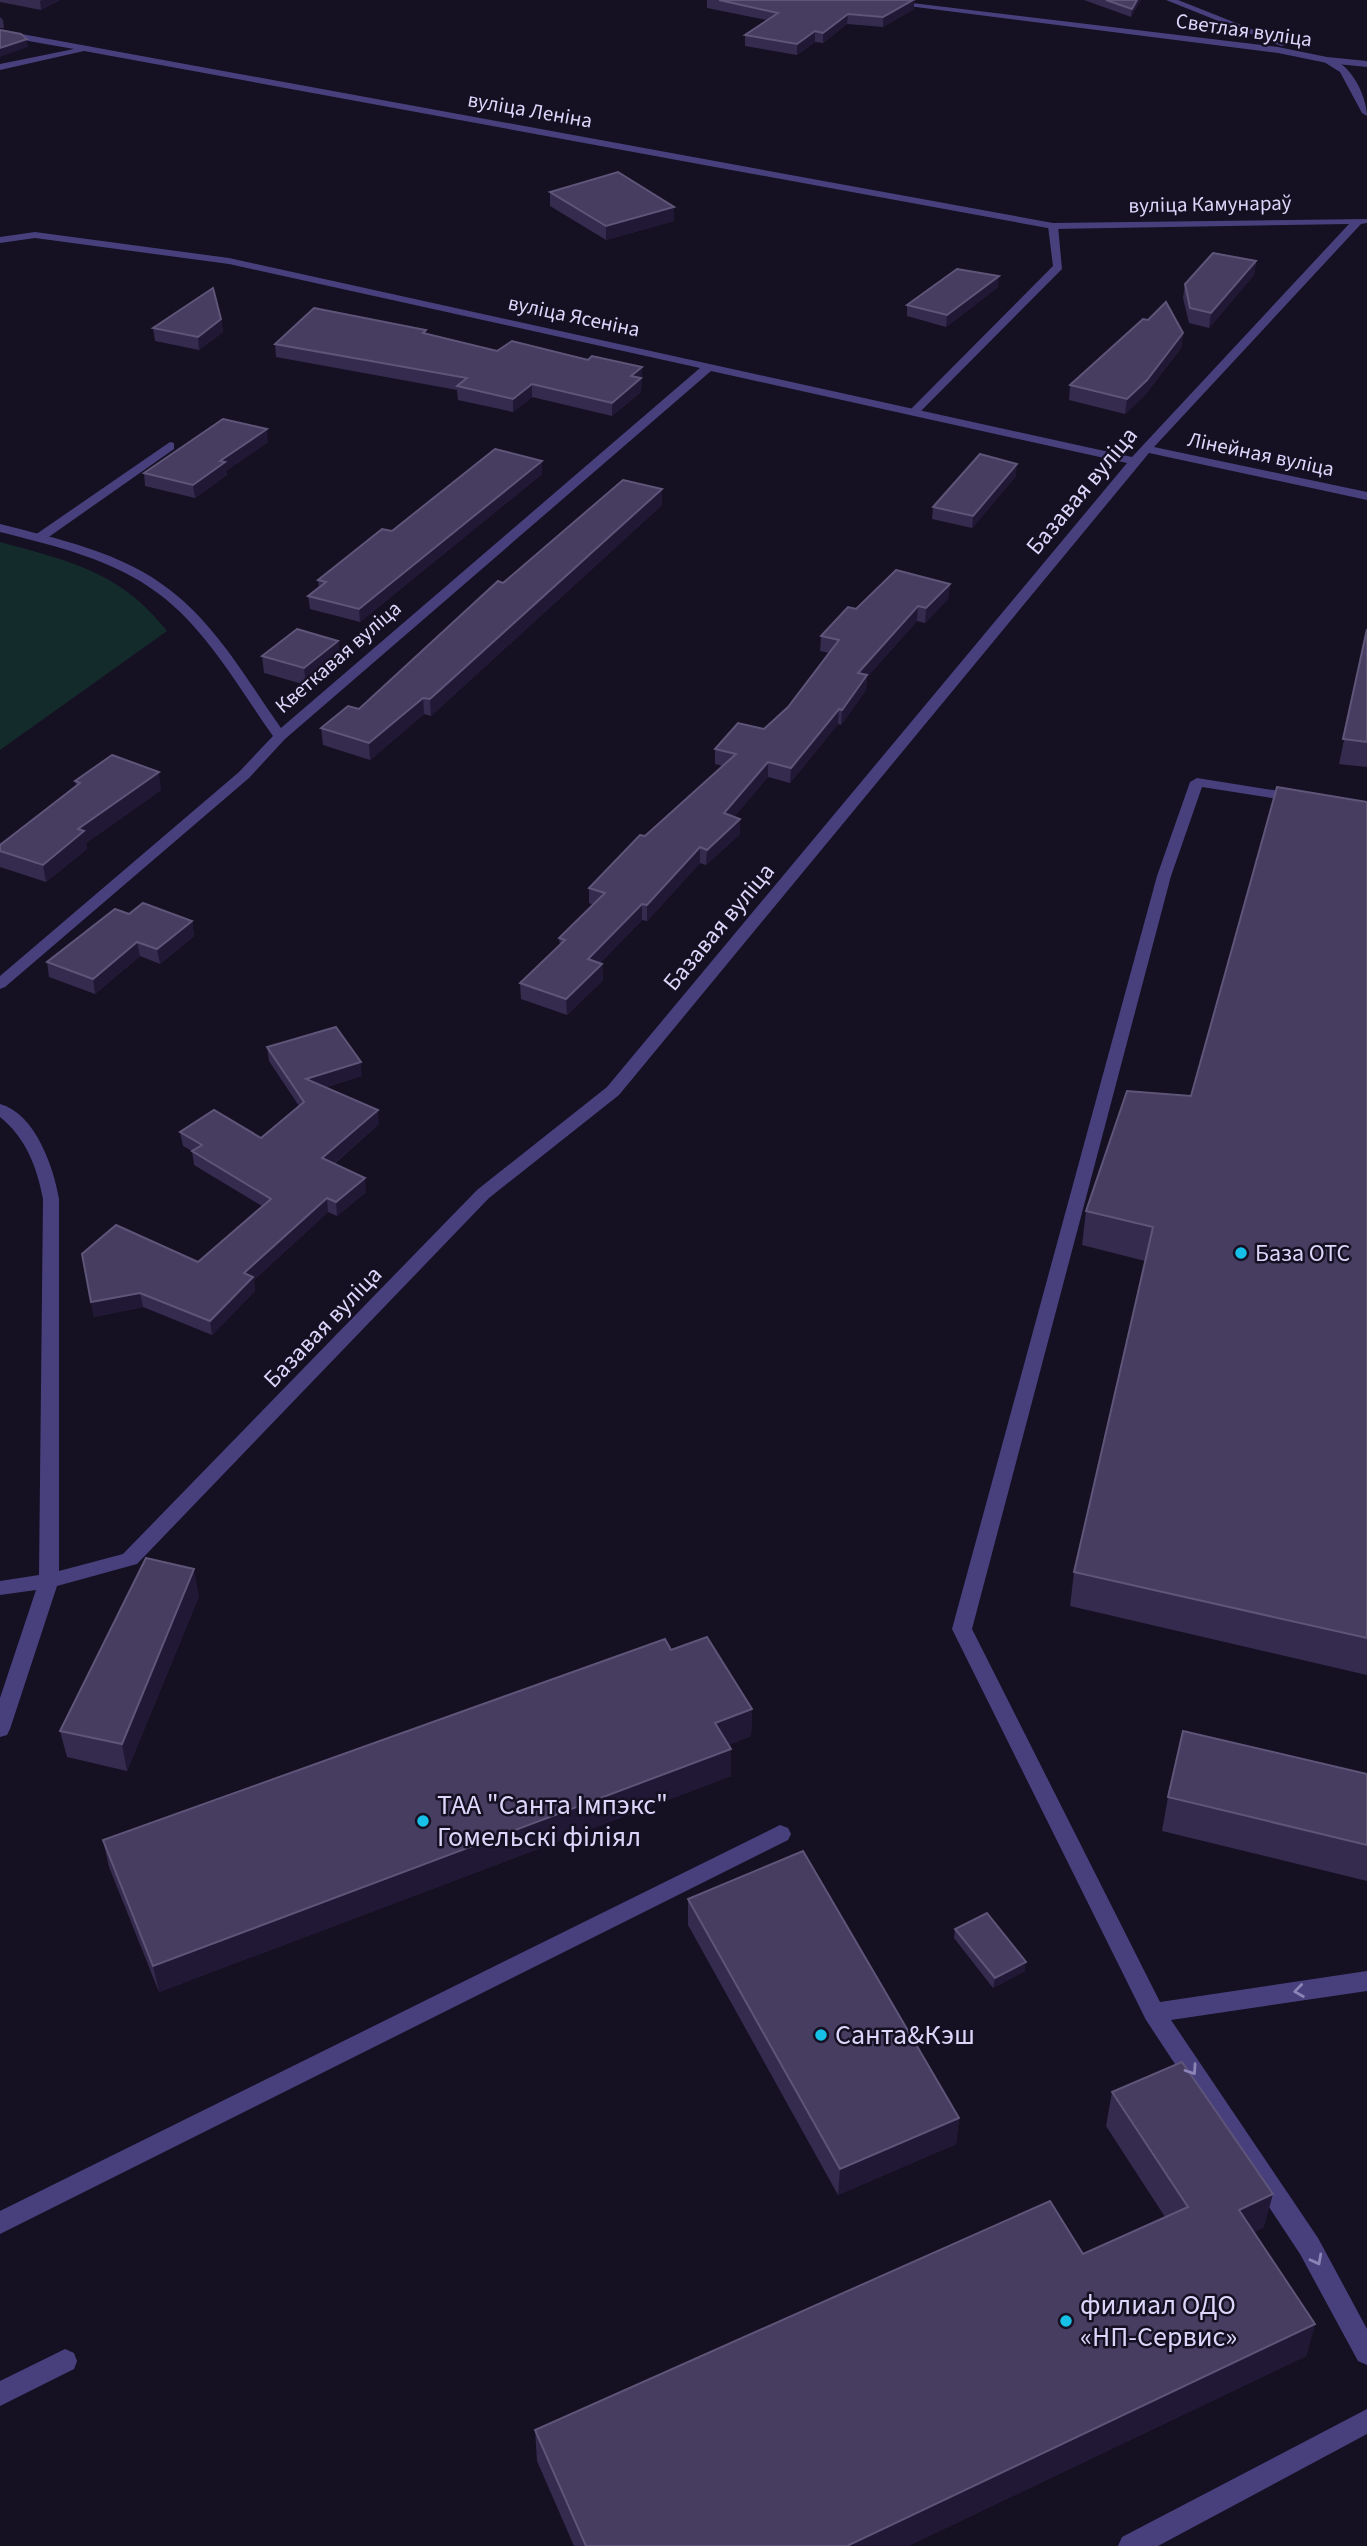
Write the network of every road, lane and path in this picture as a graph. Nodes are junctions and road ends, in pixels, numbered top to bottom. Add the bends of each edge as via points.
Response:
1 (865, 0) edge
2 (1170, 0) edge
3 (0, 33) edge
4 (89, 48) junction
5 (1327, 60) junction
6 (1367, 64) edge
7 (0, 67) edge
8 (1367, 113) edge
9 (1362, 221) edge
10 (1053, 226) junction
11 (0, 240) edge
12 (709, 367) junction
13 (914, 412) junction
14 (170, 446) dead end
15 (1141, 455) junction
16 (1367, 496) edge
17 (0, 528) edge
18 (39, 538) junction
19 (280, 736) junction
20 (1315, 801) edge
21 (0, 984) edge
22 (0, 1109) edge
23 (50, 1581) junction
24 (0, 1588) edge
25 (0, 1729) edge
26 (780, 1834) dead end
27 (1367, 1981) edge
28 (1154, 2013) junction
29 (0, 2223) edge
30 (1367, 2353) edge
31 (65, 2361) dead end
32 (0, 2394) edge
33 (1367, 2421) edge
34 (1131, 2546) edge

1 - 5 street, Светлая вуліца via 1278,50
2 - 5 street
3 - 4 street, вуліца Леніна
4 - 7 street
4 - 10 street, вуліца Леніна
5 - 6 street, Светлая вуліца
5 - 8 street via 1344,71
9 - 10 street, вуліца Камунараў
9 - 15 street, Базавая вуліца
10 - 13 street via 1058,267
11 - 12 street, вуліца Ясеніна via 36,234 229,261
12 - 13 street, вуліца Ясеніна
12 - 19 street, Кветкавая вуліца
13 - 15 street, вуліца Ясеніна
14 - 18 street
15 - 16 street, Лінейная вуліца
15 - 23 street, Базавая вуліца via 613,1091 483,1194 130,1559
17 - 18 street
18 - 19 street via 103,560 164,591 199,627
19 - 21 street, Кветкавая вуліца via 244,775
20 - 28 street via 1197,782 1164,876 962,1629
22 - 23 street via 33,1141 46,1169 51,1199
23 - 24 street, Базавая вуліца
23 - 25 street
26 - 29 street
27 -> 28 street
28 -> 30 street via 1309,2246
31 - 32 street
33 - 34 street

